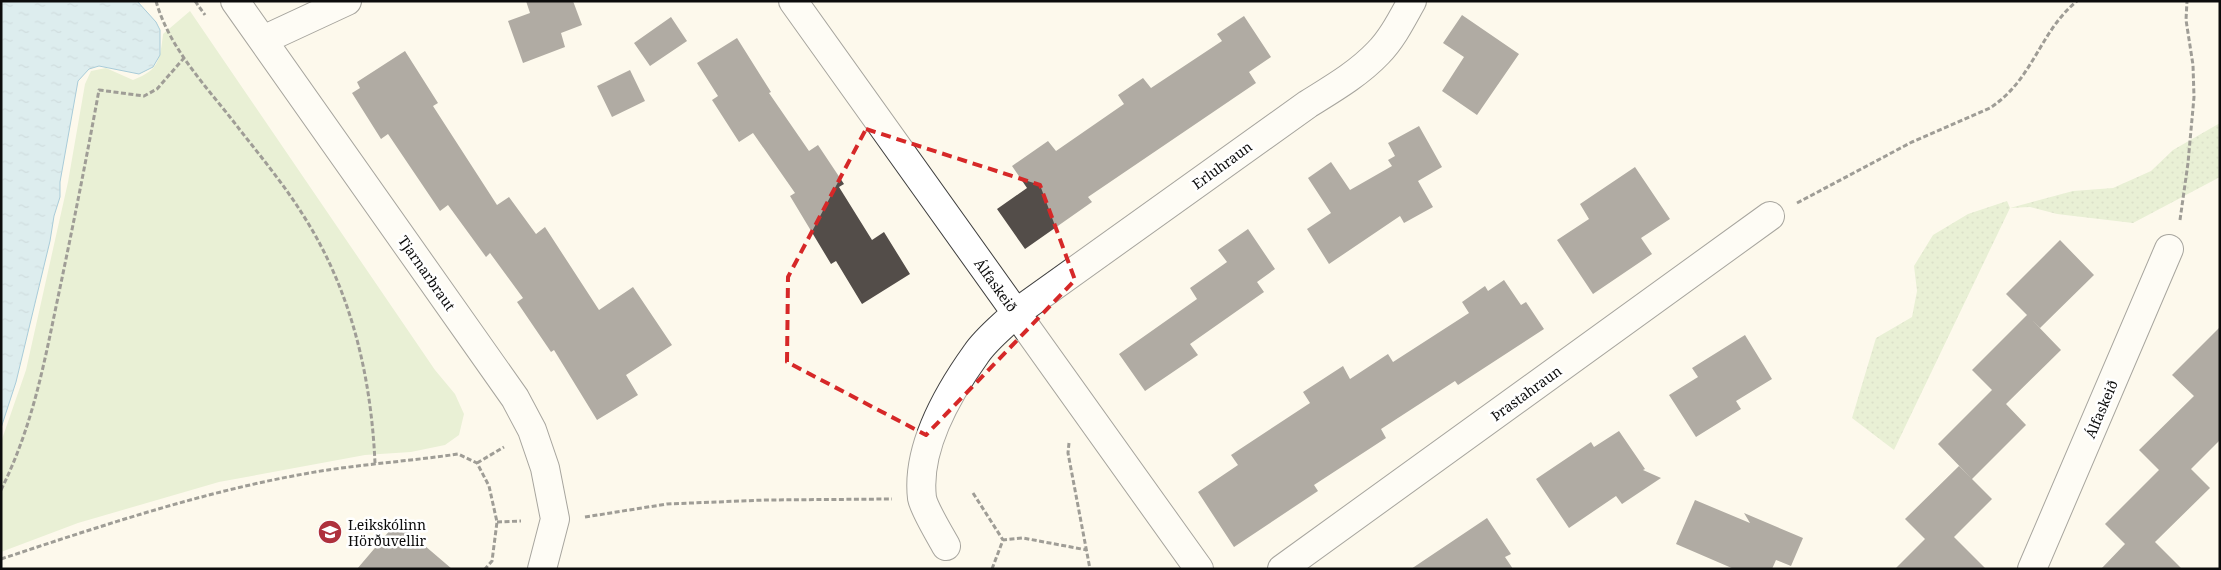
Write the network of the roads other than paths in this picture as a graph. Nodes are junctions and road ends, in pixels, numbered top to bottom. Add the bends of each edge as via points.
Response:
1 (235, 1) edge
2 (347, 1) edge
3 (793, 1) edge
4 (1412, 1) edge
5 (263, 40) junction
6 (1770, 216) road end
7 (2169, 248) road end
8 (1016, 313) junction
9 (946, 546) dead end
10 (542, 569) edge
11 (1199, 569) edge
12 (1282, 569) edge
13 (2032, 569) edge

1 - 5 street, Tjarnarbraut
2 - 5 street
3 - 8 street, Álfaskeið
4 - 8 street, Erluhraun via 1378,53 1342,82
5 - 10 street, Tjarnarbraut via 515,398 532,430 555,519
6 - 12 street, Þrastahraun
7 - 13 street, Álfaskeið
8 - 9 street, Erluhraun via 976,352 946,402 929,443 924,462 922,500
8 - 11 street, Álfaskeið

